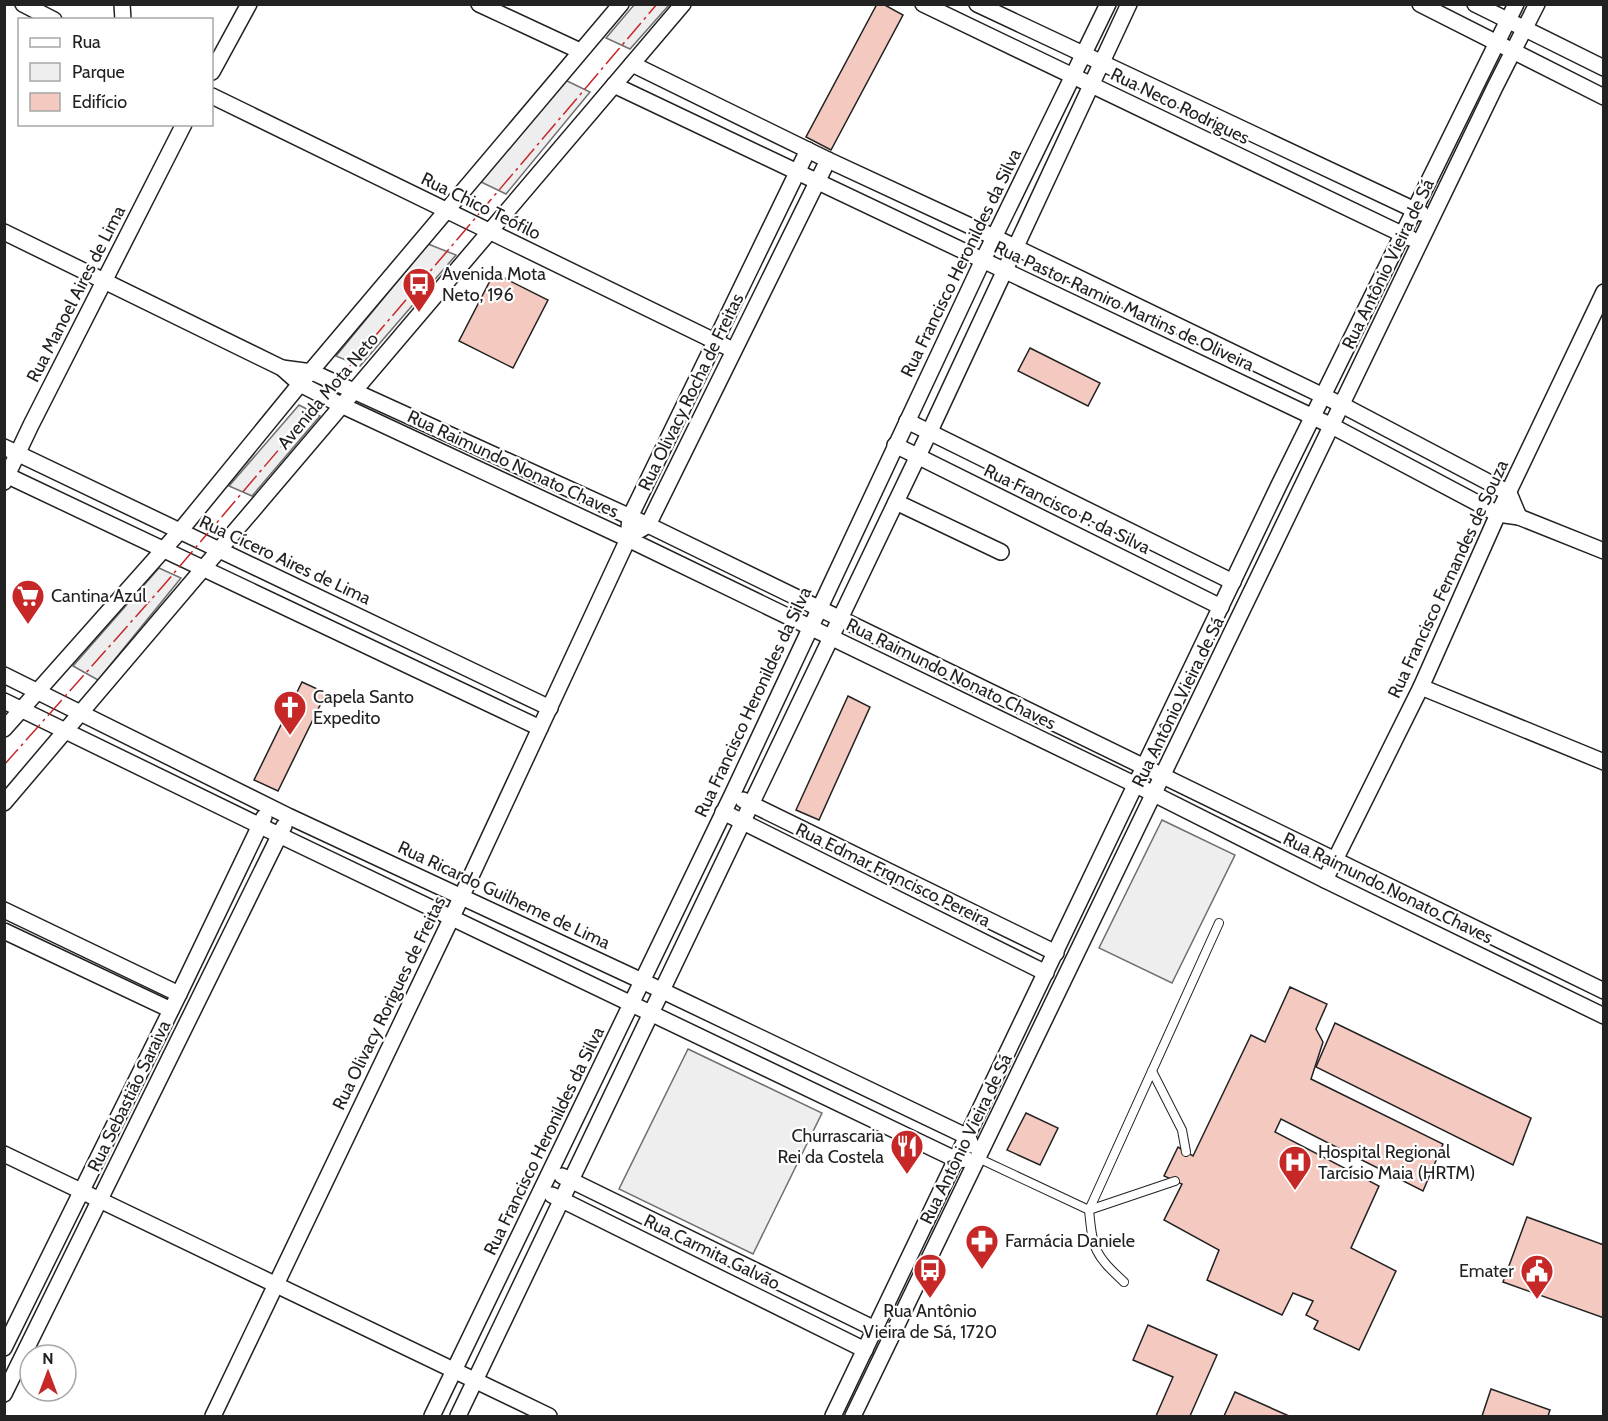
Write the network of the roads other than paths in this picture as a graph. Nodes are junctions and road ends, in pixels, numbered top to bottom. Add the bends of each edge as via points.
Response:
1 (23, 4) edge
2 (478, 4) edge
3 (621, 4) edge
4 (683, 4) edge
5 (923, 4) edge
6 (977, 4) edge
7 (1108, 4) edge
8 (1129, 4) edge
9 (1420, 4) edge
10 (1475, 4) edge
11 (1516, 4) edge
12 (1537, 4) edge
13 (248, 5) edge
14 (50, 18) edge
15 (1508, 20) junction
16 (1524, 28) junction
17 (1497, 42) junction
18 (1513, 50) junction
19 (580, 51) junction
20 (1084, 55) junction
21 (1102, 63) junction
22 (632, 64) junction
23 (1604, 68) edge
24 (213, 70) edge
25 (1074, 77) junction
26 (614, 85) junction
27 (1092, 86) junction
28 (213, 96) edge
29 (1604, 97) edge
30 (183, 126) edge
31 (1280, 147) junction
32 (808, 150) junction
33 (828, 160) junction
34 (1270, 171) junction
35 (798, 172) junction
36 (818, 182) junction
37 (1414, 210) junction
38 (446, 211) junction
39 (1432, 218) junction
40 (489, 231) junction
41 (4, 232) edge
42 (1402, 234) junction
43 (994, 237) junction
44 (1420, 243) junction
45 (1017, 248) junction
46 (983, 260) junction
47 (1006, 270) junction
48 (105, 282) junction
49 (741, 287) junction
50 (1604, 292) edge
51 (760, 296) junction
52 (716, 341) junction
53 (734, 350) junction
54 (282, 368) junction
55 (312, 372) junction
56 (300, 384) junction
57 (353, 392) junction
58 (1323, 395) junction
59 (341, 405) junction
60 (1342, 405) junction
61 (1313, 417) junction
62 (907, 421) junction
63 (1332, 426) junction
64 (929, 433) junction
65 (895, 446) junction
66 (11, 450) edge
67 (918, 458) junction
68 (501, 459) junction
69 (493, 476) junction
70 (6, 477) edge
71 (1509, 493) junction
72 (896, 502) junction
73 (1498, 514) junction
74 (630, 516) junction
75 (1519, 517) junction
76 (648, 525) junction
77 (180, 531) junction
78 (628, 539) junction
79 (164, 549) junction
80 (219, 550) junction
81 (1604, 551) edge
82 (1001, 552) dead end
83 (203, 568) junction
84 (1233, 582) junction
85 (1221, 607) junction
86 (819, 608) junction
87 (841, 618) junction
88 (364, 619) junction
89 (810, 627) junction
90 (831, 638) junction
91 (353, 639) junction
92 (4, 675) edge
93 (1421, 687) junction
94 (37, 691) junction
95 (4, 701) edge
96 (550, 708) junction
97 (22, 709) junction
98 (81, 712) junction
99 (540, 728) junction
100 (4, 729) edge
101 (66, 730) junction
102 (1604, 762) edge
103 (1145, 766) junction
104 (1164, 776) junction
105 (1136, 785) junction
106 (1155, 794) junction
107 (732, 795) junction
108 (4, 803) edge
109 (751, 804) junction
110 (269, 806) junction
111 (723, 812) junction
112 (288, 816) junction
113 (743, 822) junction
114 (260, 825) junction
115 (327, 833) junction
116 (279, 835) junction
117 (318, 853) junction
118 (1335, 859) junction
119 (1325, 880) junction
120 (912, 883) junction
121 (462, 896) junction
122 (902, 902) junction
123 (4, 910) edge
124 (452, 917) junction
125 (1219, 923) dead end
126 (4, 931) edge
127 (1509, 945) junction
128 (1056, 953) junction
129 (1499, 964) junction
130 (1046, 973) junction
131 (642, 981) junction
132 (662, 991) junction
133 (1604, 992) edge
134 (179, 994) junction
135 (632, 1003) junction
136 (171, 1010) junction
137 (652, 1013) junction
138 (1604, 1016) edge
139 (1152, 1071) junction
140 (968, 1137) junction
141 (1186, 1152) dead end
142 (4, 1154) edge
143 (978, 1158) junction
144 (957, 1160) junction
145 (551, 1171) junction
146 (571, 1180) junction
147 (1175, 1181) dead end
148 (82, 1191) junction
149 (541, 1191) junction
150 (562, 1199) junction
151 (100, 1200) junction
152 (1089, 1210) junction
153 (1124, 1282) dead end
154 (275, 1284) junction
155 (490, 1297) junction
156 (510, 1307) junction
157 (14, 1328) junction
158 (875, 1329) junction
159 (32, 1337) junction
160 (4, 1348) edge
161 (865, 1350) junction
162 (454, 1371) junction
163 (475, 1381) junction
164 (4, 1394) edge
165 (213, 1416) edge
166 (432, 1416) edge
167 (458, 1416) edge
168 (549, 1416) edge
169 (833, 1416) edge
170 (853, 1416) edge

1 - 14 street
2 - 19 street
3 - 19 street, Avenida Mota Neto
4 - 22 street, Avenida Mota Neto
5 - 25 street, Rua Neco Rodrigues
6 - 20 street, Rua Neco Rodrigues
7 - 20 street, Rua Francisco Heronildes da Silva
8 - 21 street
9 - 17 street
10 - 15 street
11 - 15 street, Rua Antônio Vieira de Sá
12 - 16 street, Rua Antônio Vieira de Sá
13 - 24 street
15 - 16 street
15 - 17 street, Rua Antônio Vieira de Sá
16 - 18 street, Rua Antônio Vieira de Sá
16 - 23 street
17 - 18 street
17 - 37 street, Rua Antônio Vieira de Sá
18 - 29 street
18 - 39 street, Rua Antônio Vieira de Sá
19 - 38 street, Avenida Mota Neto
20 - 21 street, Rua Neco Rodrigues
20 - 25 street, Rua Francisco Heronildes da Silva
21 - 27 street
21 - 31 street, Rua Neco Rodrigues
22 - 26 street, Avenida Mota Neto
22 - 32 street, Rua Pastor Ramiro Martins de Oliveira
25 - 27 street, Rua Neco Rodrigues
25 - 43 street, Rua Francisco Heronildes da Silva
26 - 35 street, Rua Pastor Ramiro Martins de Oliveira
26 - 40 street, Avenida Mota Neto
27 - 34 street, Rua Neco Rodrigues
27 - 45 street
28 - 38 street, Rua Chico Teófilo
30 - 48 street, Rua Manoel Aires de Lima
31 - 34 street
31 - 37 street, Rua Neco Rodrigues
32 - 33 street, Rua Pastor Ramiro Martins de Oliveira
32 - 35 street, Rua Olivacy Rocha de Freitas
33 - 36 street, Rua Olivacy Rocha de Freitas
33 - 43 street, Rua Pastor Ramiro Martins de Oliveira
34 - 42 street, Rua Neco Rodrigues
35 - 36 street, Rua Pastor Ramiro Martins de Oliveira
35 - 49 street, Rua Olivacy Rocha de Freitas
36 - 46 street, Rua Pastor Ramiro Martins de Oliveira
36 - 51 street, Rua Olivacy Rocha de Freitas
37 - 39 street, Rua Neco Rodrigues
37 - 42 street, Rua Antônio Vieira de Sá
38 - 40 street, Rua Chico Teófilo
38 - 55 street, Avenida Mota Neto
39 - 44 street, Rua Antônio Vieira de Sá
40 - 52 street, Rua Chico Teófilo
40 - 57 street, Avenida Mota Neto
41 - 48 street, Rua Raimundo Nonato Chaves
42 - 44 street, Rua Neco Rodrigues
42 - 58 street, Rua Antônio Vieira de Sá
43 - 45 street, Rua Pastor Ramiro Martins de Oliveira
43 - 46 street, Rua Francisco Heronildes da Silva
44 - 60 street, Rua Antônio Vieira de Sá
45 - 47 street
45 - 58 street, Rua Pastor Ramiro Martins de Oliveira
46 - 47 street, Rua Pastor Ramiro Martins de Oliveira
46 - 62 street, Rua Francisco Heronildes da Silva
47 - 61 street, Rua Pastor Ramiro Martins de Oliveira
47 - 64 street
48 - 54 street, Rua Raimundo Nonato Chaves
48 - 66 street, Rua Manoel Aires de Lima
49 - 51 street
49 - 52 street, Rua Olivacy Rocha de Freitas
50 - 71 street, Rua Francisco Fernandes de Souza
51 - 53 street, Rua Olivacy Rocha de Freitas
52 - 53 street, Rua Chico Teófilo
52 - 74 street, Rua Olivacy Rocha de Freitas
53 - 76 street, Rua Olivacy Rocha de Freitas
54 - 55 street, Rua Raimundo Nonato Chaves
54 - 56 street, Rua Raimundo Nonato Chaves
55 - 56 street, Avenida Mota Neto
55 - 57 street, Rua Raimundo Nonato Chaves
56 - 59 street, Rua Raimundo Nonato Chaves
56 - 77 street, Avenida Mota Neto
57 - 59 street, Avenida Mota Neto
57 - 68 street, Rua Raimundo Nonato Chaves
58 - 60 street, Rua Pastor Ramiro Martins de Oliveira
58 - 61 street, Rua Antônio Vieira de Sá
59 - 69 street, Rua Raimundo Nonato Chaves
59 - 80 street, Avenida Mota Neto
60 - 63 street, Rua Antônio Vieira de Sá
60 - 71 street, Rua Pastor Ramiro Martins de Oliveira
61 - 63 street, Rua Pastor Ramiro Martins de Oliveira
61 - 84 street, Rua Antônio Vieira de Sá
62 - 64 street, Rua Francisco P. da Silva
62 - 65 street, Rua Francisco Heronildes da Silva
63 - 73 street, Rua Pastor Ramiro Martins de Oliveira
63 - 104 street, Rua Antônio Vieira de Sá
64 - 67 street
64 - 84 street, Rua Francisco P. da Silva
65 - 67 street, Rua Francisco P. da Silva
65 - 86 street, Rua Francisco Heronildes da Silva
66 - 70 street, Rua Manoel Aires de Lima
66 - 77 street, Rua Cícero Aires de Lima
67 - 72 street
67 - 85 street, Rua Francisco P. da Silva
68 - 69 street
68 - 74 street, Rua Raimundo Nonato Chaves
69 - 78 street, Rua Raimundo Nonato Chaves
70 - 79 street
71 - 73 street, Rua Francisco Fernandes de Souza
71 - 75 street
72 - 82 street
72 - 87 street
73 - 75 street, Rua Pastor Ramiro Martins de Oliveira
73 - 93 street, Rua Francisco Fernandes de Souza
74 - 76 street, Rua Raimundo Nonato Chaves
74 - 78 street, Rua Olivacy Rocha de Freitas
75 - 81 street, Rua Pastor Ramiro Martins de Oliveira
76 - 78 street, Rua Olivacy Rocha de Freitas
76 - 86 street, Rua Raimundo Nonato Chaves
77 - 79 street, Avenida Mota Neto
77 - 80 street, Rua Cícero Aires de Lima
78 - 89 street, Rua Raimundo Nonato Chaves
78 - 96 street, Rua Olivacy Rorigues de Freitas
79 - 83 street
79 - 94 street, Avenida Mota Neto
80 - 83 street, Avenida Mota Neto
80 - 88 street, Rua Cícero Aires de Lima
83 - 91 street
83 - 98 street, Avenida Mota Neto
84 - 85 street, Rua Antônio Vieira de Sá
85 - 103 street, Rua Antônio Vieira de Sá
86 - 87 street, Rua Raimundo Nonato Chaves
86 - 89 street, Rua Francisco Heronildes da Silva
87 - 90 street
87 - 103 street, Rua Raimundo Nonato Chaves
88 - 91 street
88 - 96 street, Rua Cícero Aires de Lima
89 - 90 street, Rua Raimundo Nonato Chaves
89 - 107 street, Rua Francisco Heronildes da Silva
90 - 105 street, Rua Raimundo Nonato Chaves
90 - 109 street
91 - 99 street
92 - 94 street, Rua Ricardo Guilheme de Lima
93 - 102 street
93 - 118 street, Rua Francisco Fernandes de Souza
94 - 97 street, Avenida Mota Neto
94 - 98 street, Rua Ricardo Guilheme de Lima
95 - 97 street
96 - 99 street, Rua Olivacy Rorigues de Freitas
97 - 100 street, Avenida Mota Neto
97 - 101 street
98 - 101 street, Avenida Mota Neto
98 - 110 street, Rua Ricardo Guilheme de Lima
99 - 121 street, Rua Olivacy Rorigues de Freitas
101 - 108 street, Avenida Mota Neto
101 - 114 street
103 - 104 street, Rua Raimundo Nonato Chaves
103 - 105 street, Rua Antônio Vieira de Sá
104 - 106 street, Rua Antônio Vieira de Sá
104 - 118 street, Rua Raimundo Nonato Chaves
105 - 106 street, Rua Raimundo Nonato Chaves
105 - 128 street, Rua Antônio Vieira de Sá
106 - 119 street, Rua Raimundo Nonato Chaves
106 - 143 street, Rua Antônio Vieira de Sá
107 - 109 street, Rua Edmar Frqncisco Pereira
107 - 111 street, Rua Francisco Heronildes da Silva
109 - 113 street
109 - 120 street, Rua Edmar Frqncisco Pereira
110 - 112 street, Rua Ricardo Guilheme de Lima
110 - 114 street, Rua Sebastião Saraiva
111 - 113 street, Rua Edmar Frqncisco Pereira
111 - 131 street, Rua Francisco Heronildes da Silva
112 - 115 street, Rua Ricardo Guilheme de Lima
112 - 116 street, Rua Sebastião Saraiva
113 - 122 street, Rua Edmar Frqncisco Pereira
113 - 132 street
114 - 116 street
114 - 134 street, Rua Sebastião Saraiva
115 - 117 street
115 - 121 street, Rua Ricardo Guilheme de Lima
116 - 117 street
116 - 151 street, Rua Sebastião Saraiva
117 - 124 street
118 - 119 street, Rua Francisco Fernandes de Souza
118 - 127 street, Rua Raimundo Nonato Chaves
119 - 129 street, Rua Raimundo Nonato Chaves
120 - 122 street
120 - 128 street, Rua Edmar Frqncisco Pereira
121 - 124 street, Rua Olivacy Rorigues de Freitas
121 - 131 street, Rua Ricardo Guilheme de Lima
122 - 130 street, Rua Edmar Frqncisco Pereira
123 - 134 street
124 - 135 street
124 - 154 street, Rua Olivacy Rorigues de Freitas
125 - 139 lane
126 - 136 street
127 - 129 street
127 - 133 street, Rua Raimundo Nonato Chaves
128 - 130 street, Rua Antônio Vieira de Sá
129 - 138 street, Rua Raimundo Nonato Chaves
130 - 140 street, Rua Antônio Vieira de Sá
131 - 132 street, Rua Ricardo Guilheme de Lima
131 - 135 street, Rua Francisco Heronildes da Silva
132 - 137 street
132 - 140 street, Rua Ricardo Guilheme de Lima
134 - 136 street, Rua Sebastião Saraiva
135 - 137 street
135 - 145 street, Rua Francisco Heronildes da Silva
136 - 148 street, Rua Sebastião Saraiva
137 - 144 street
137 - 146 street
139 - 141 lane via 1182,1130
139 - 152 lane
140 - 143 street
140 - 144 street, Rua Antônio Vieira de Sá
142 - 148 street
143 - 144 street
143 - 152 lane
143 - 170 street, Rua Antônio Vieira de Sá
144 - 158 street, Rua Antônio Vieira de Sá
145 - 146 street, Rua Carmita Galvão
145 - 149 street, Rua Francisco Heronildes da Silva
146 - 150 street
146 - 158 street, Rua Carmita Galvão
147 - 152 lane
148 - 151 street
148 - 157 street, Rua Sebastião Saraiva
149 - 150 street, Rua Carmita Galvão
149 - 155 street, Rua Francisco Heronildes da Silva
150 - 156 street
150 - 161 street, Rua Carmita Galvão
151 - 154 street
151 - 159 street, Rua Sebastião Saraiva
152 - 153 lane via 1092,1242 1100,1258
154 - 162 street
154 - 165 street, Rua Olivacy Rorigues de Freitas
155 - 156 street
155 - 162 street, Rua Francisco Heronildes da Silva
156 - 163 street
157 - 159 street
157 - 160 street, Rua Sebastião Saraiva
158 - 161 street, Rua Antônio Vieira de Sá
159 - 164 street, Rua Sebastião Saraiva
161 - 169 street, Rua Antônio Vieira de Sá
162 - 163 street
162 - 166 street, Rua Francisco Heronildes da Silva
163 - 167 street
163 - 168 street

